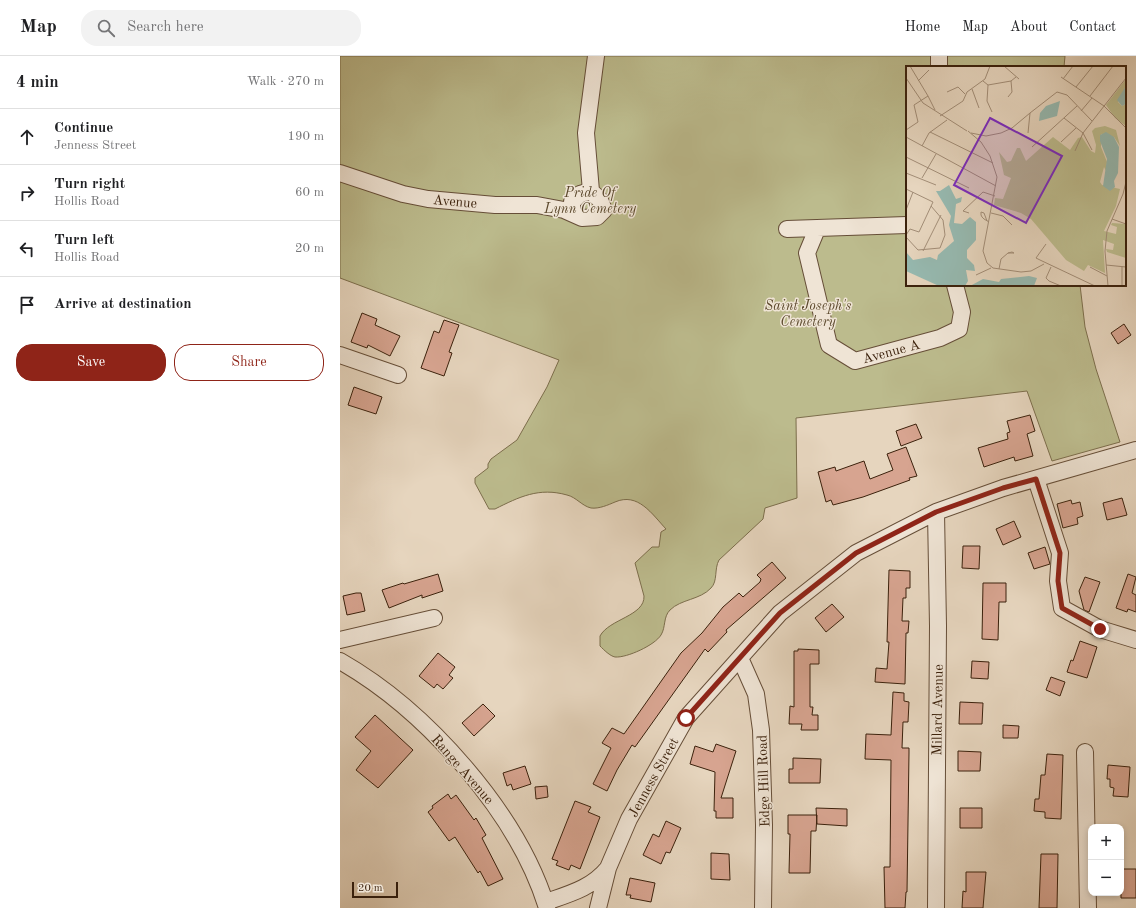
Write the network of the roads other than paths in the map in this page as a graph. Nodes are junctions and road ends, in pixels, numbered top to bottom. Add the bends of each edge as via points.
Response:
1 (596, 56) edge
2 (340, 173) edge
3 (592, 191) junction
4 (572, 213) junction
5 (906, 225) edge
6 (787, 229) dead end
7 (817, 229) junction
8 (955, 286) edge
9 (340, 355) edge
10 (398, 375) dead end
11 (1136, 450) edge
12 (1036, 479) junction
13 (936, 512) junction
14 (434, 618) dead end
15 (340, 640) edge
16 (1136, 640) edge
17 (740, 658) junction
18 (340, 661) edge
19 (1085, 752) dead end
20 (608, 868) junction
21 (547, 905) edge
22 (598, 908) edge
23 (763, 908) edge
24 (936, 908) edge
25 (1088, 908) edge

1 - 3 street, Avenue via 586,133
2 - 4 street, Avenue via 403,194 428,199 494,205 537,205
3 - 4 street via 580,194 572,202
3 - 4 street, Avenue via 604,210 597,217 582,218
5 - 7 street
6 - 7 street
7 - 8 street, Avenue A via 807,254 829,346 855,360 940,338 959,329 962,312
9 - 10 street
11 - 12 street, Jenness Street
12 - 13 street, Jenness Street
12 - 16 street via 1060,553 1058,581 1062,608 1100,629
13 - 17 street, Jenness Street via 856,553 780,613
13 - 24 street, Millard Avenue
14 - 15 street
17 - 20 street, Jenness Street via 686,718 629,819
17 - 23 street, Edge Hill Road via 756,694 762,730
18 - 21 street, Range Avenue via 401,704 431,731 467,770 495,806 524,852
19 - 25 street
20 - 21 street, Jenness Street via 586,887
20 - 22 street, Jenness Street

